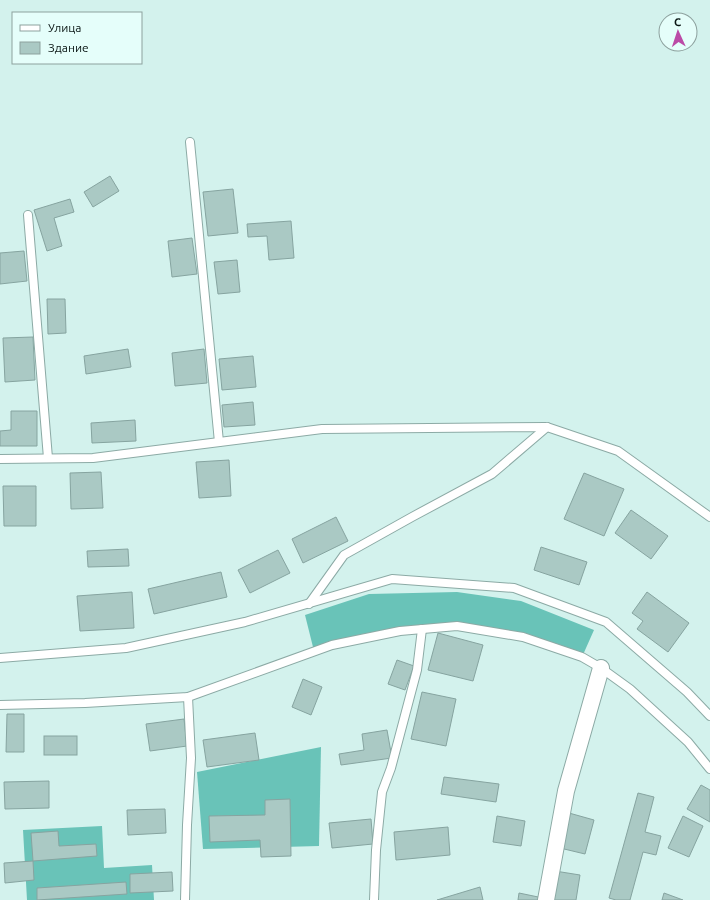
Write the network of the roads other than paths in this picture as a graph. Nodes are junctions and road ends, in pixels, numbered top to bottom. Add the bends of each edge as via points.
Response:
1 (190, 142) dead end
2 (28, 215) dead end
3 (547, 427) junction
4 (219, 442) junction
5 (48, 458) junction
6 (0, 459) edge
7 (710, 517) edge
8 (309, 604) junction
9 (422, 629) junction
10 (0, 658) edge
11 (601, 668) junction
12 (188, 697) junction
13 (0, 705) edge
14 (710, 716) edge
15 (710, 769) edge
16 (185, 900) edge
17 (374, 900) edge
18 (546, 900) edge

1 - 4 lane
2 - 5 lane
3 - 4 lane via 322,430
3 - 7 lane via 618,451
3 - 8 lane via 492,474 344,556
4 - 5 lane via 93,458
5 - 6 lane
8 - 10 lane via 245,622 126,648
8 - 14 lane via 392,579 514,588 606,622 687,692
9 - 11 lane via 457,626 523,637 582,657
9 - 12 lane via 332,645
9 - 17 lane via 417,670 391,768 382,792
11 - 15 lane via 630,689 688,742
11 - 18 street via 566,791
12 - 13 lane
12 - 16 lane via 191,758

